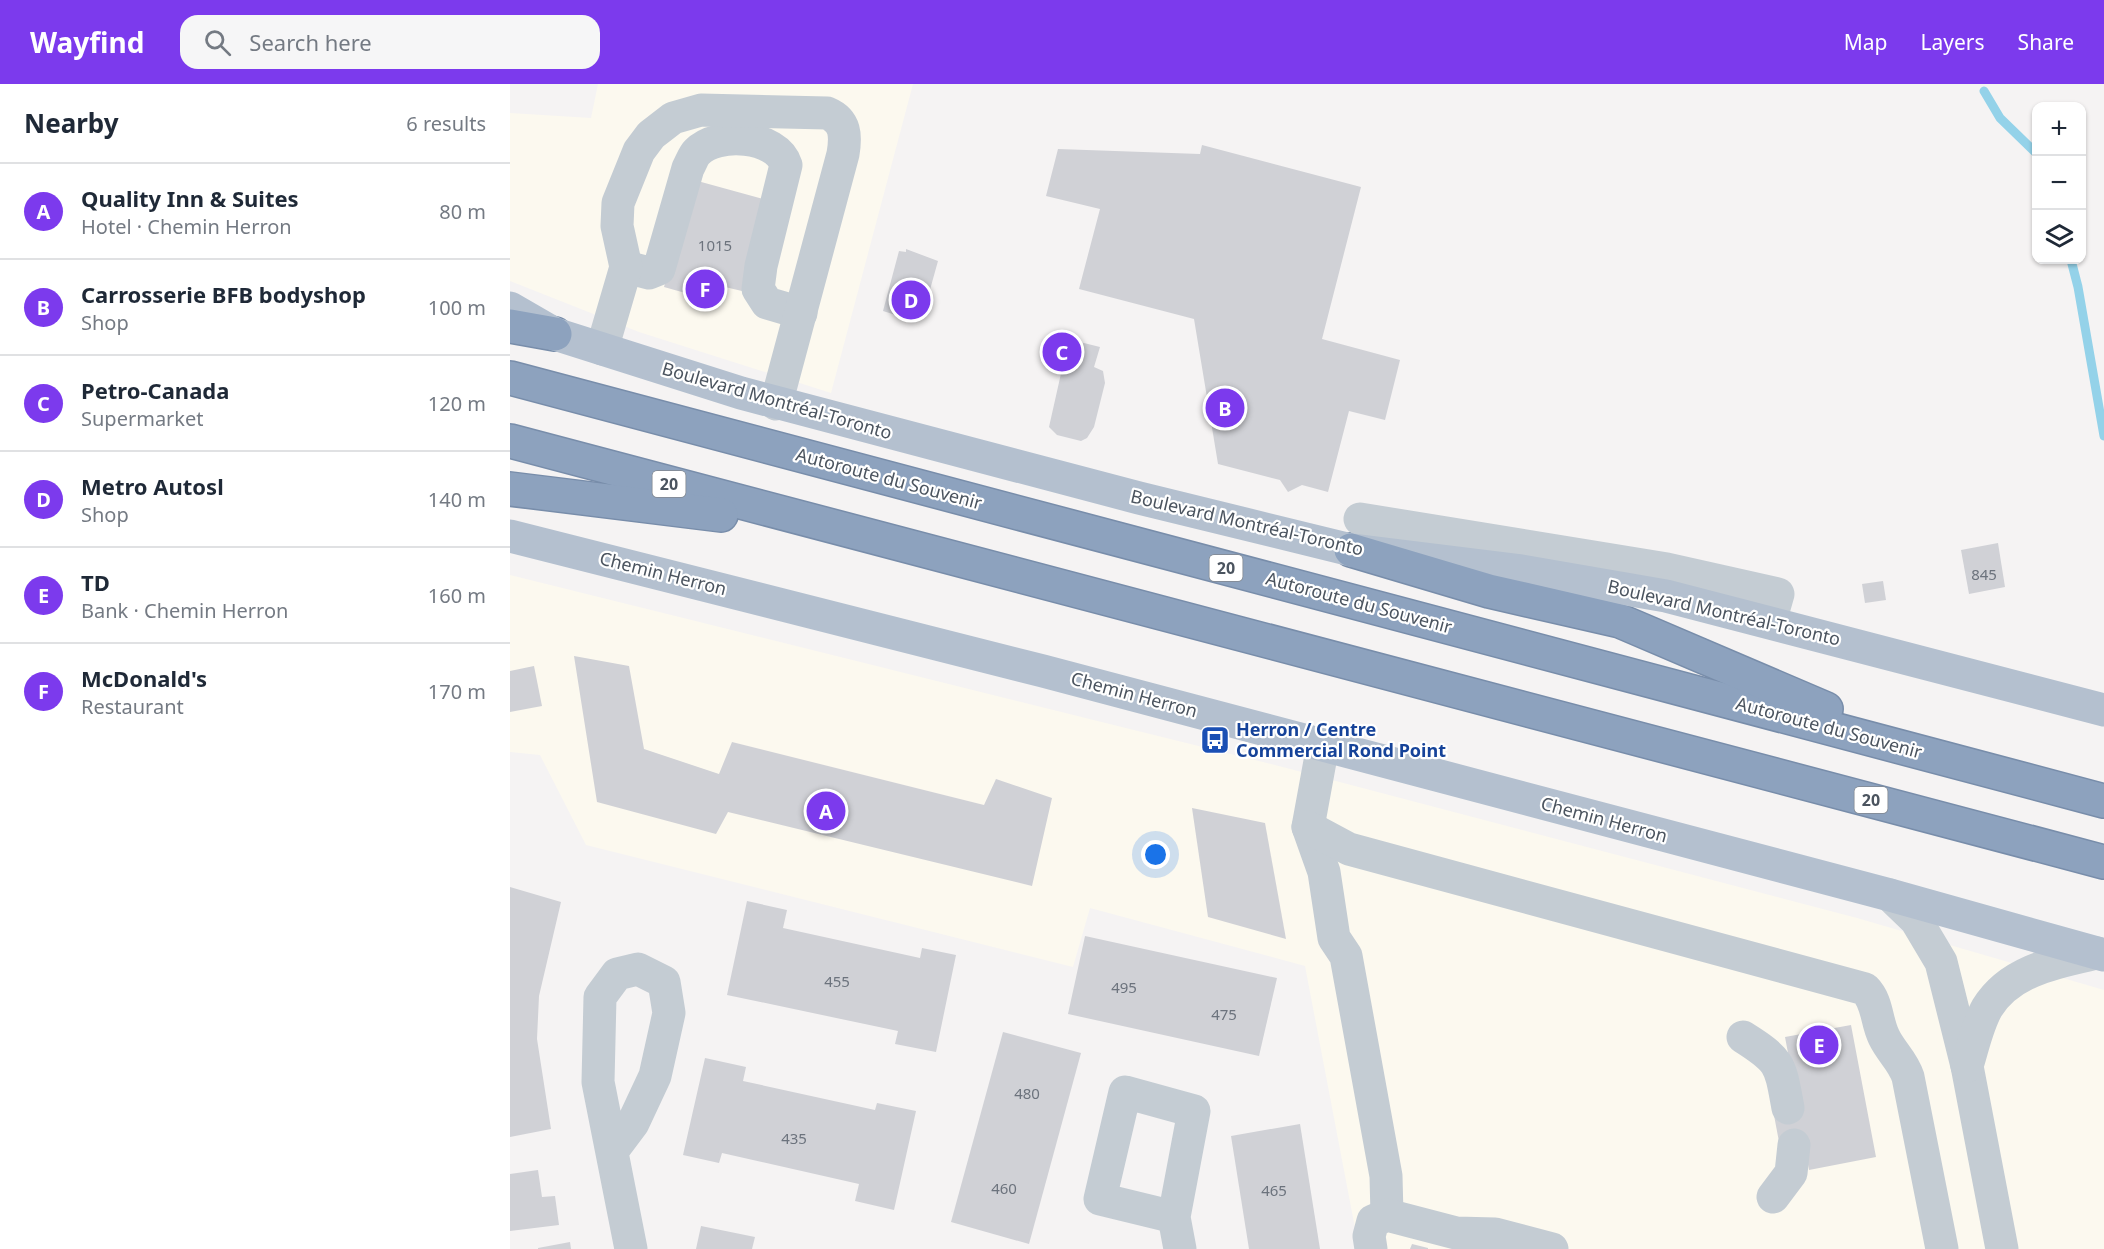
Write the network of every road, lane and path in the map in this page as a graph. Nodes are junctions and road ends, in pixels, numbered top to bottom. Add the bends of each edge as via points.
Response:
1 (626, 267) junction
2 (510, 308) edge
3 (801, 313) junction
4 (510, 326) edge
5 (555, 334) junction
6 (602, 349) junction
7 (510, 378) edge
8 (776, 404) junction
9 (510, 441) edge
10 (510, 489) edge
11 (1360, 519) dead end
12 (827, 526) junction
13 (510, 536) edge
14 (1351, 550) junction
15 (1770, 622) junction
16 (2104, 710) edge
17 (1323, 745) junction
18 (1941, 758) junction
19 (2104, 801) edge
20 (1308, 827) junction
21 (2104, 862) edge
22 (1890, 895) junction
23 (2100, 954) edge
24 (1743, 1037) dead end
25 (1967, 1066) junction
26 (1788, 1108) dead end
27 (1794, 1145) dead end
28 (612, 1151) junction
29 (1773, 1197) dead end
30 (1387, 1215) junction
31 (1174, 1217) dead end
32 (631, 1249) edge
33 (1180, 1249) edge
34 (1371, 1249) edge
35 (1552, 1249) edge
36 (1942, 1249) edge
37 (2002, 1249) edge

1 - 3 street via 649,273 659,269 696,153 708,145 745,139 776,149 786,165 758,289 767,303
1 - 3 street via 617,225 618,203 639,151 664,124 701,110 827,113 842,125 845,142
1 - 6 street
2 - 5 main road, Boulevard Montréal-Toronto
3 - 8 street
4 - 5 highway
5 - 6 main road, Boulevard Montréal-Toronto
6 - 8 main road, Boulevard Montréal-Toronto
7 - 18 highway, Autoroute du Souvenir / 20
8 - 14 main road, Boulevard Montréal-Toronto
9 - 12 highway, 20
10 - 12 highway
11 - 15 street via 1667,569 1778,594
12 - 21 highway, 20
13 - 17 main road, Chemin Herron
14 - 15 main road, Boulevard Montréal-Toronto via 1617,586
14 - 18 highway via 1489,591 1620,621
15 - 16 main road, Boulevard Montréal-Toronto
17 - 20 street
17 - 22 main road, Chemin Herron
18 - 19 highway, Autoroute du Souvenir / 20
20 - 30 street via 1324,872 1334,938 1346,956 1386,1176
20 - 36 street via 1349,849 1865,989 1872,997 1884,1038 1901,1059 1908,1077
22 - 23 main road, Chemin Herron
22 - 25 street via 1916,920 1941,962
23 - 25 street via 2034,970 2000,992 1980,1025
24 - 26 street via 1778,1065
25 - 37 street
27 - 29 street via 1791,1173
28 - 28 street via 633,1122 655,1076 669,1013 664,982 638,969 617,974 600,997 598,1082
28 - 32 street
30 - 34 street via 1373,1221
30 - 35 street via 1456,1233 1495,1234
31 - 33 street

